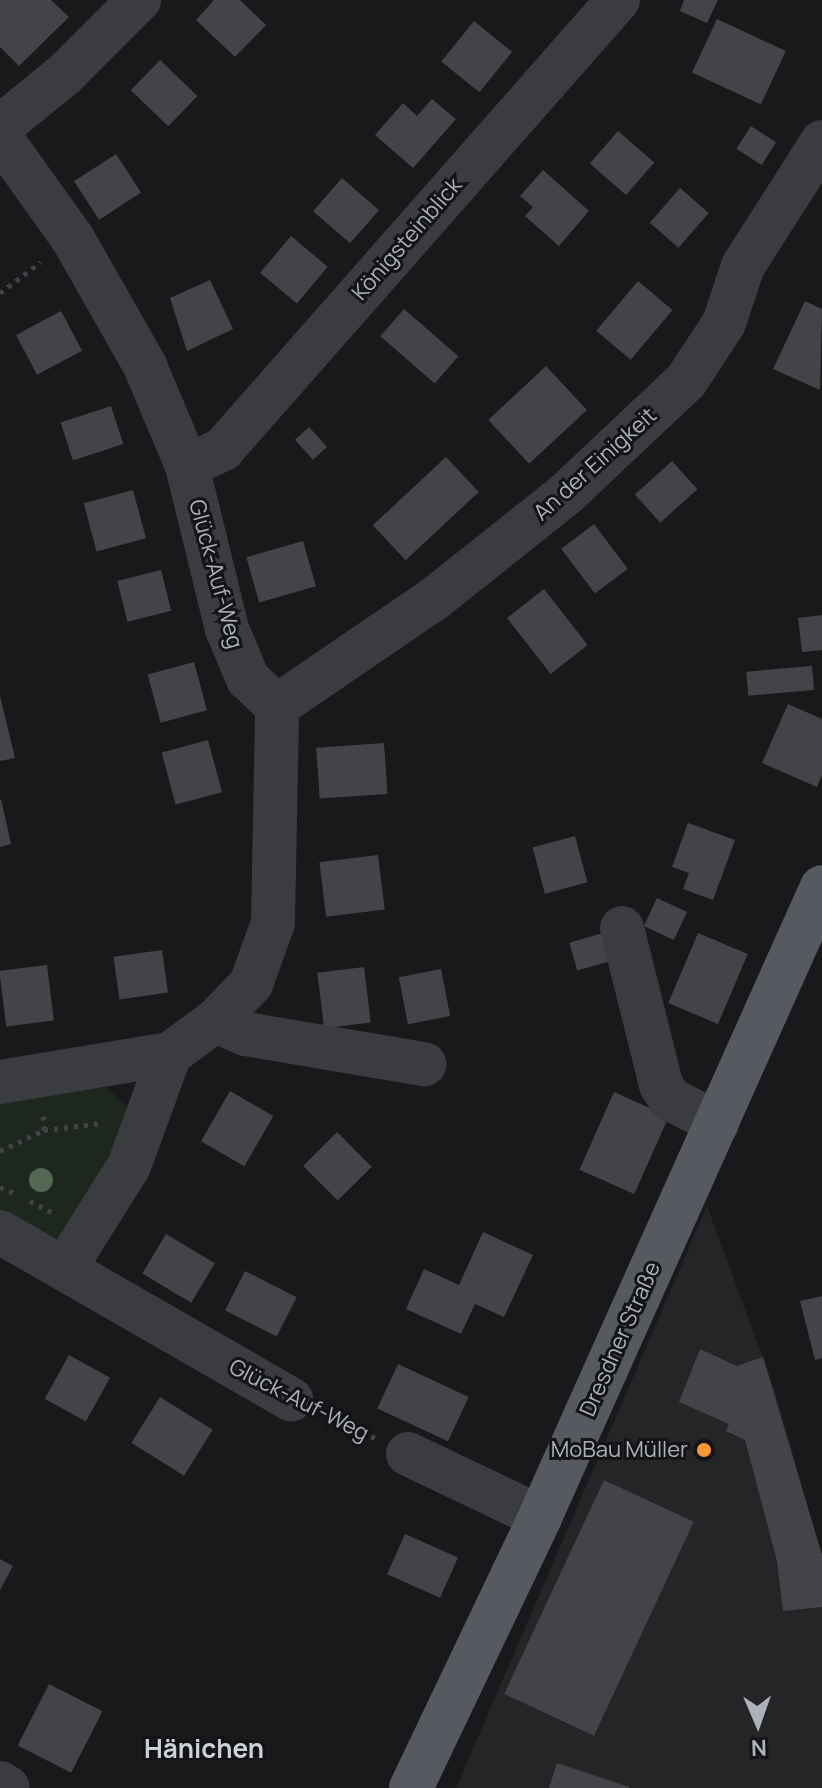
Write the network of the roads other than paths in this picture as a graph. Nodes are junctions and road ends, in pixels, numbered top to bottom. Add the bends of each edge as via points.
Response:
1 (139, 0) edge
2 (618, 0) edge
3 (0, 127) edge
4 (0, 137) edge
5 (822, 142) edge
6 (187, 466) junction
7 (277, 706) junction
8 (822, 887) edge
9 (622, 928) dead end
10 (215, 1021) junction
11 (170, 1054) junction
12 (424, 1064) dead end
13 (20, 1079) edge
14 (717, 1123) junction
15 (0, 1232) edge
16 (65, 1268) junction
17 (291, 1399) road end
18 (408, 1454) road end
19 (540, 1517) junction
20 (0, 1783) edge
21 (8, 1788) edge
22 (411, 1788) edge

1 - 3 street via 65,74
2 - 6 street, Königsteinblick via 223,449
4 - 6 street, Glück-Auf-Weg via 73,239 145,366
5 - 7 street, An der Einigkeit via 743,266 724,323 686,381 566,494 434,599
6 - 7 street, Glück-Auf-Weg via 227,629 248,679
7 - 10 street via 273,923 251,984
8 - 14 main road, Dresdner Straße
9 - 14 street via 661,1085 670,1099
10 - 11 street
10 - 12 street via 246,1034
11 - 13 street
11 - 16 street via 129,1166
14 - 19 main road, Dresdner Straße
15 - 16 street, Glück-Auf-Weg
16 - 17 street, Glück-Auf-Weg
18 - 19 street
19 - 22 main road, Dresdner Straße
20 - 21 street

